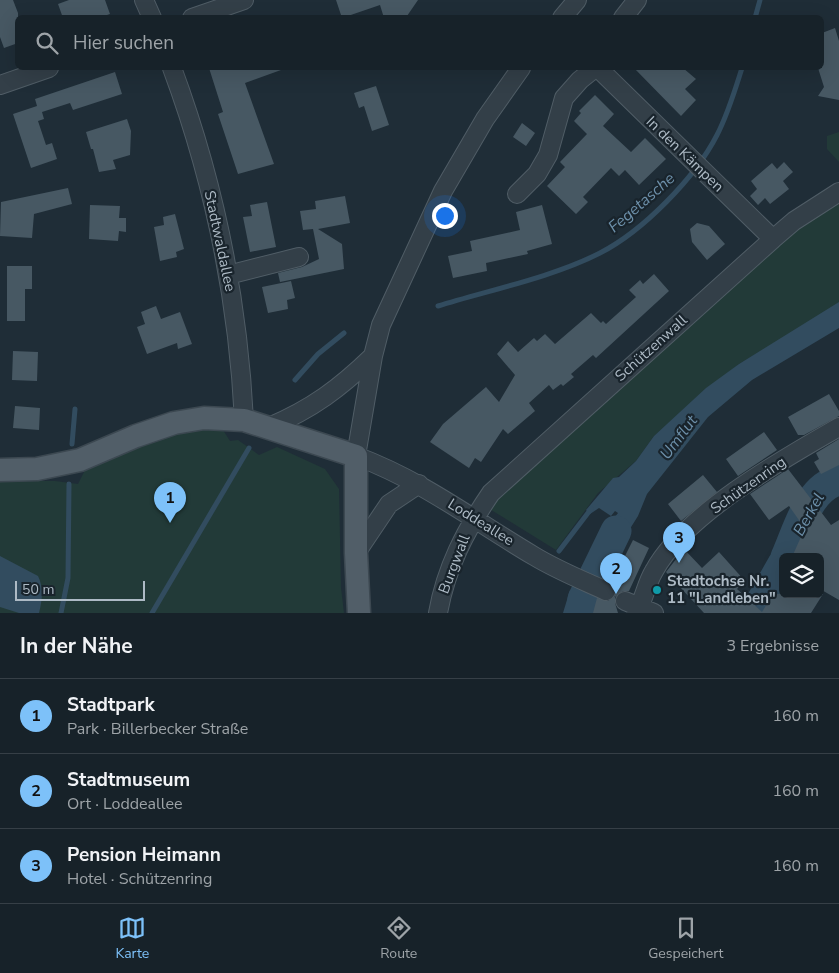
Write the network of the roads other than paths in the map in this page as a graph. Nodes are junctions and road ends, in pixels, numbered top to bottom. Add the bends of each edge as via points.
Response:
1 (144, 0) edge
2 (244, 0) edge
3 (577, 0) edge
4 (637, 0) edge
5 (151, 15) edge
6 (201, 15) edge
7 (564, 15) edge
8 (625, 15) edge
9 (43, 70) edge
10 (173, 70) edge
11 (520, 70) edge
12 (594, 70) edge
13 (599, 70) edge
14 (0, 85) edge
15 (839, 192) edge
16 (517, 194) dead end
17 (772, 239) junction
18 (299, 257) dead end
19 (228, 275) junction
20 (373, 356) junction
21 (244, 420) junction
22 (269, 426) junction
23 (839, 427) edge
24 (356, 456) junction
25 (0, 470) edge
26 (419, 484) junction
27 (474, 517) junction
28 (356, 553) junction
29 (606, 591) dead end
30 (638, 609) edge
31 (359, 613) edge
32 (438, 613) edge

1 - 5 street
2 - 6 street
3 - 7 street
4 - 8 street
9 - 14 street
10 - 19 street, Stadtwaldallee via 202,157
11 - 20 street via 485,119 443,191 381,325
12 - 16 street via 564,98 548,155
13 - 17 street, In den Kämpen
15 - 17 street, Schützenwall
17 - 27 street, Schützenwall via 498,487
18 - 19 street
19 - 21 street, Stadtwaldallee via 241,367
20 - 22 street via 325,398
20 - 24 street
21 - 22 main road
21 - 25 main road via 204,418 174,423 80,460 37,469
22 - 24 main road
23 - 30 street, Schützenring via 774,464 679,538 654,570
24 - 26 street, Loddeallee
24 - 28 main road
26 - 27 street, Loddeallee
26 - 28 street via 385,508
27 - 29 street, Loddeallee via 534,557
27 - 32 street, Burgwall via 451,564
28 - 31 main road

